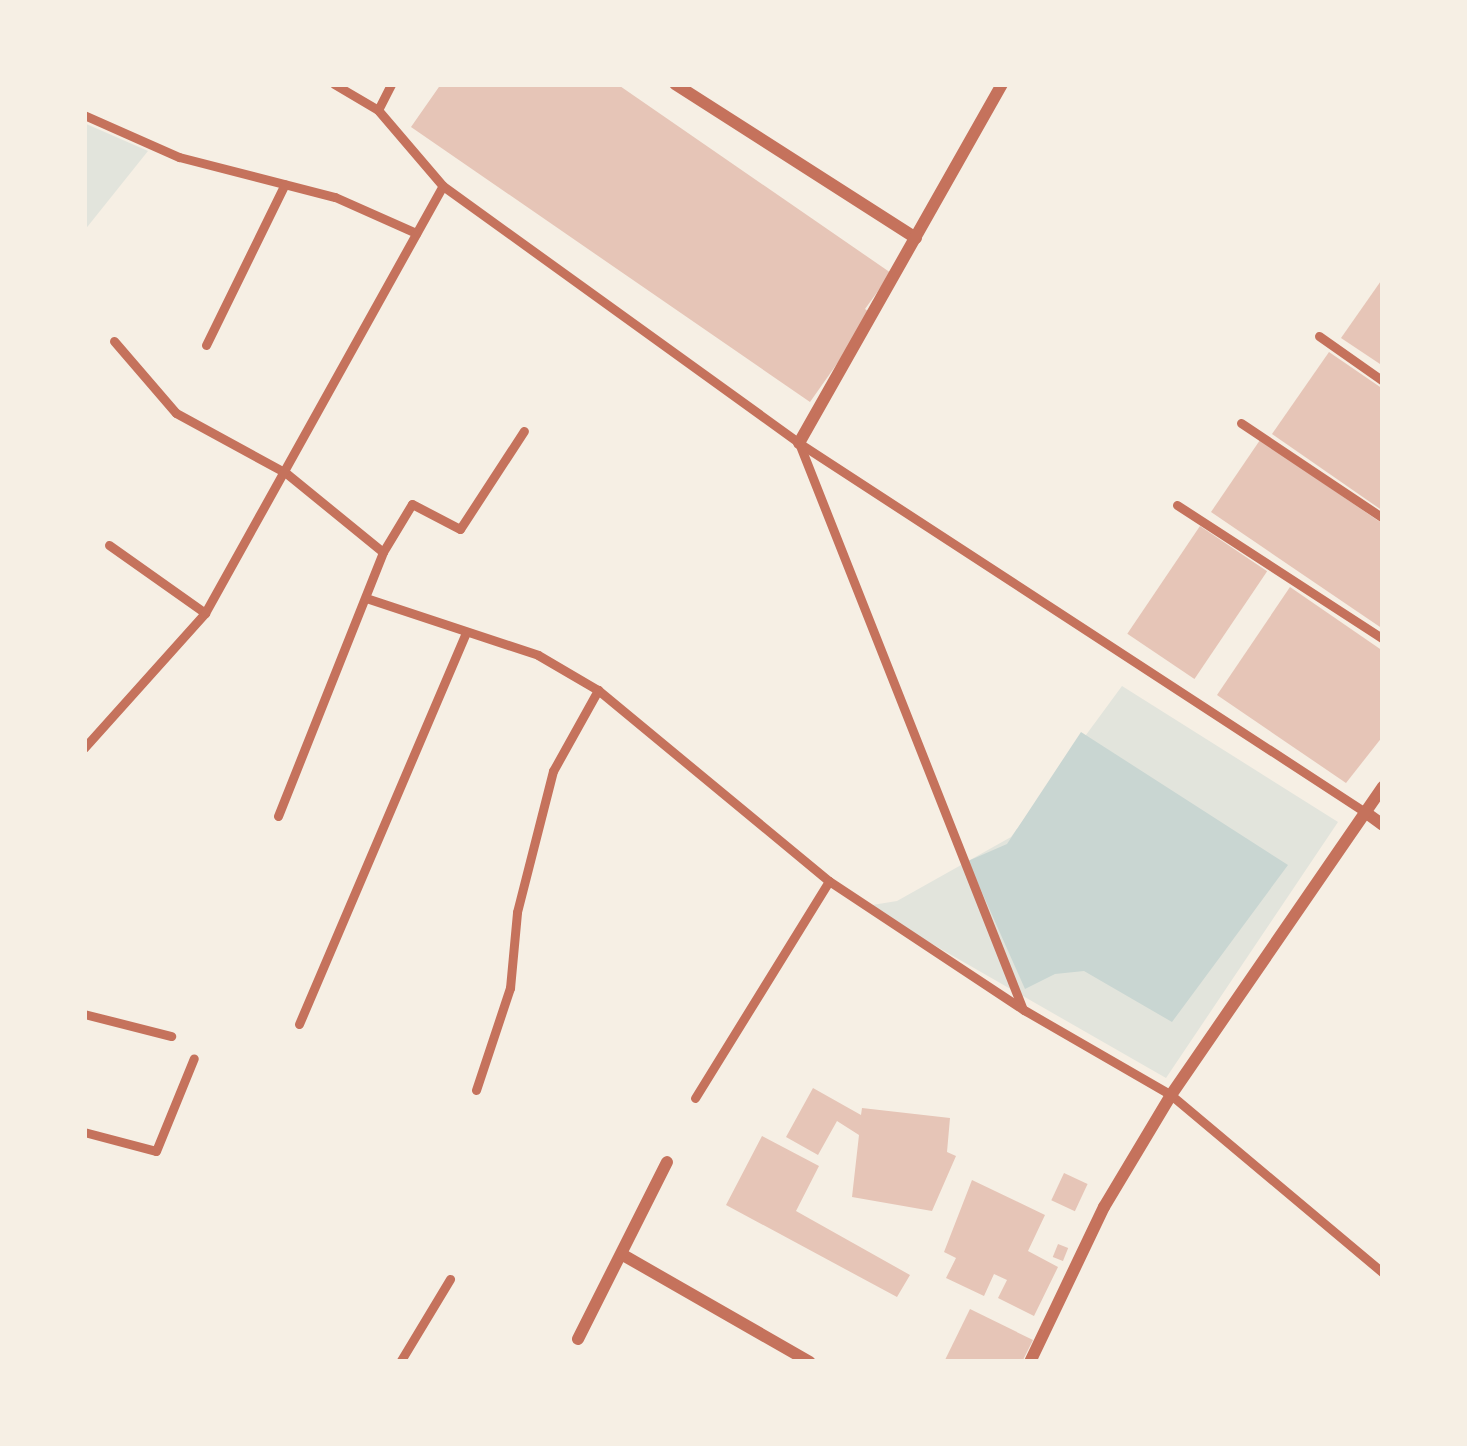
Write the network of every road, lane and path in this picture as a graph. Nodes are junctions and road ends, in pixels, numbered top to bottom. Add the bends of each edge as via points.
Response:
1 (334, 84) edge
2 (391, 84) edge
3 (675, 84) edge
4 (1002, 84) edge
5 (377, 110) junction
6 (84, 115) edge
7 (285, 184) junction
8 (442, 186) junction
9 (416, 233) junction
10 (916, 238) junction
11 (1318, 336) dead end
12 (114, 341) dead end
13 (206, 345) dead end
14 (1383, 382) edge
15 (1241, 423) dead end
16 (524, 431) dead end
17 (799, 443) junction
18 (286, 473) junction
19 (1177, 505) dead end
20 (1383, 518) edge
21 (109, 544) dead end
22 (383, 552) junction
23 (366, 598) junction
24 (205, 613) junction
25 (465, 634) junction
26 (1383, 639) edge
27 (598, 690) junction
28 (84, 748) edge
29 (1383, 787) edge
30 (1365, 812) junction
31 (278, 816) dead end
32 (1383, 825) edge
33 (829, 881) junction
34 (1024, 1010) junction
35 (84, 1014) edge
36 (299, 1024) dead end
37 (171, 1036) dead end
38 (194, 1058) dead end
39 (476, 1090) dead end
40 (1171, 1096) junction
41 (695, 1098) dead end
42 (84, 1132) edge
43 (667, 1162) dead end
44 (622, 1255) junction
45 (1383, 1274) edge
46 (450, 1279) dead end
47 (578, 1339) dead end
48 (400, 1362) edge
49 (810, 1362) edge
50 (1030, 1362) edge

1 - 5 lane
2 - 5 lane
3 - 10 street
4 - 10 street
5 - 8 lane
6 - 7 lane via 178,157
7 - 9 lane via 335,196
7 - 13 lane
8 - 9 lane
8 - 17 lane
9 - 18 lane
10 - 17 street
11 - 14 lane
12 - 18 lane via 176,413
15 - 20 lane
16 - 22 lane via 460,529 412,504
17 - 30 lane
17 - 34 lane
18 - 22 lane
18 - 24 lane
19 - 26 lane
21 - 24 lane
22 - 23 lane
23 - 25 lane
23 - 31 lane
24 - 28 lane
25 - 27 lane via 538,655
25 - 36 lane
27 - 33 lane
27 - 39 lane via 553,771 517,912 510,988
29 - 30 street
30 - 32 street
30 - 40 street
33 - 34 lane
33 - 41 lane
34 - 40 lane
35 - 37 lane
38 - 42 lane via 156,1151
40 - 45 lane
40 - 50 street via 1104,1207
43 - 44 street
44 - 47 street
44 - 49 street
46 - 48 lane

